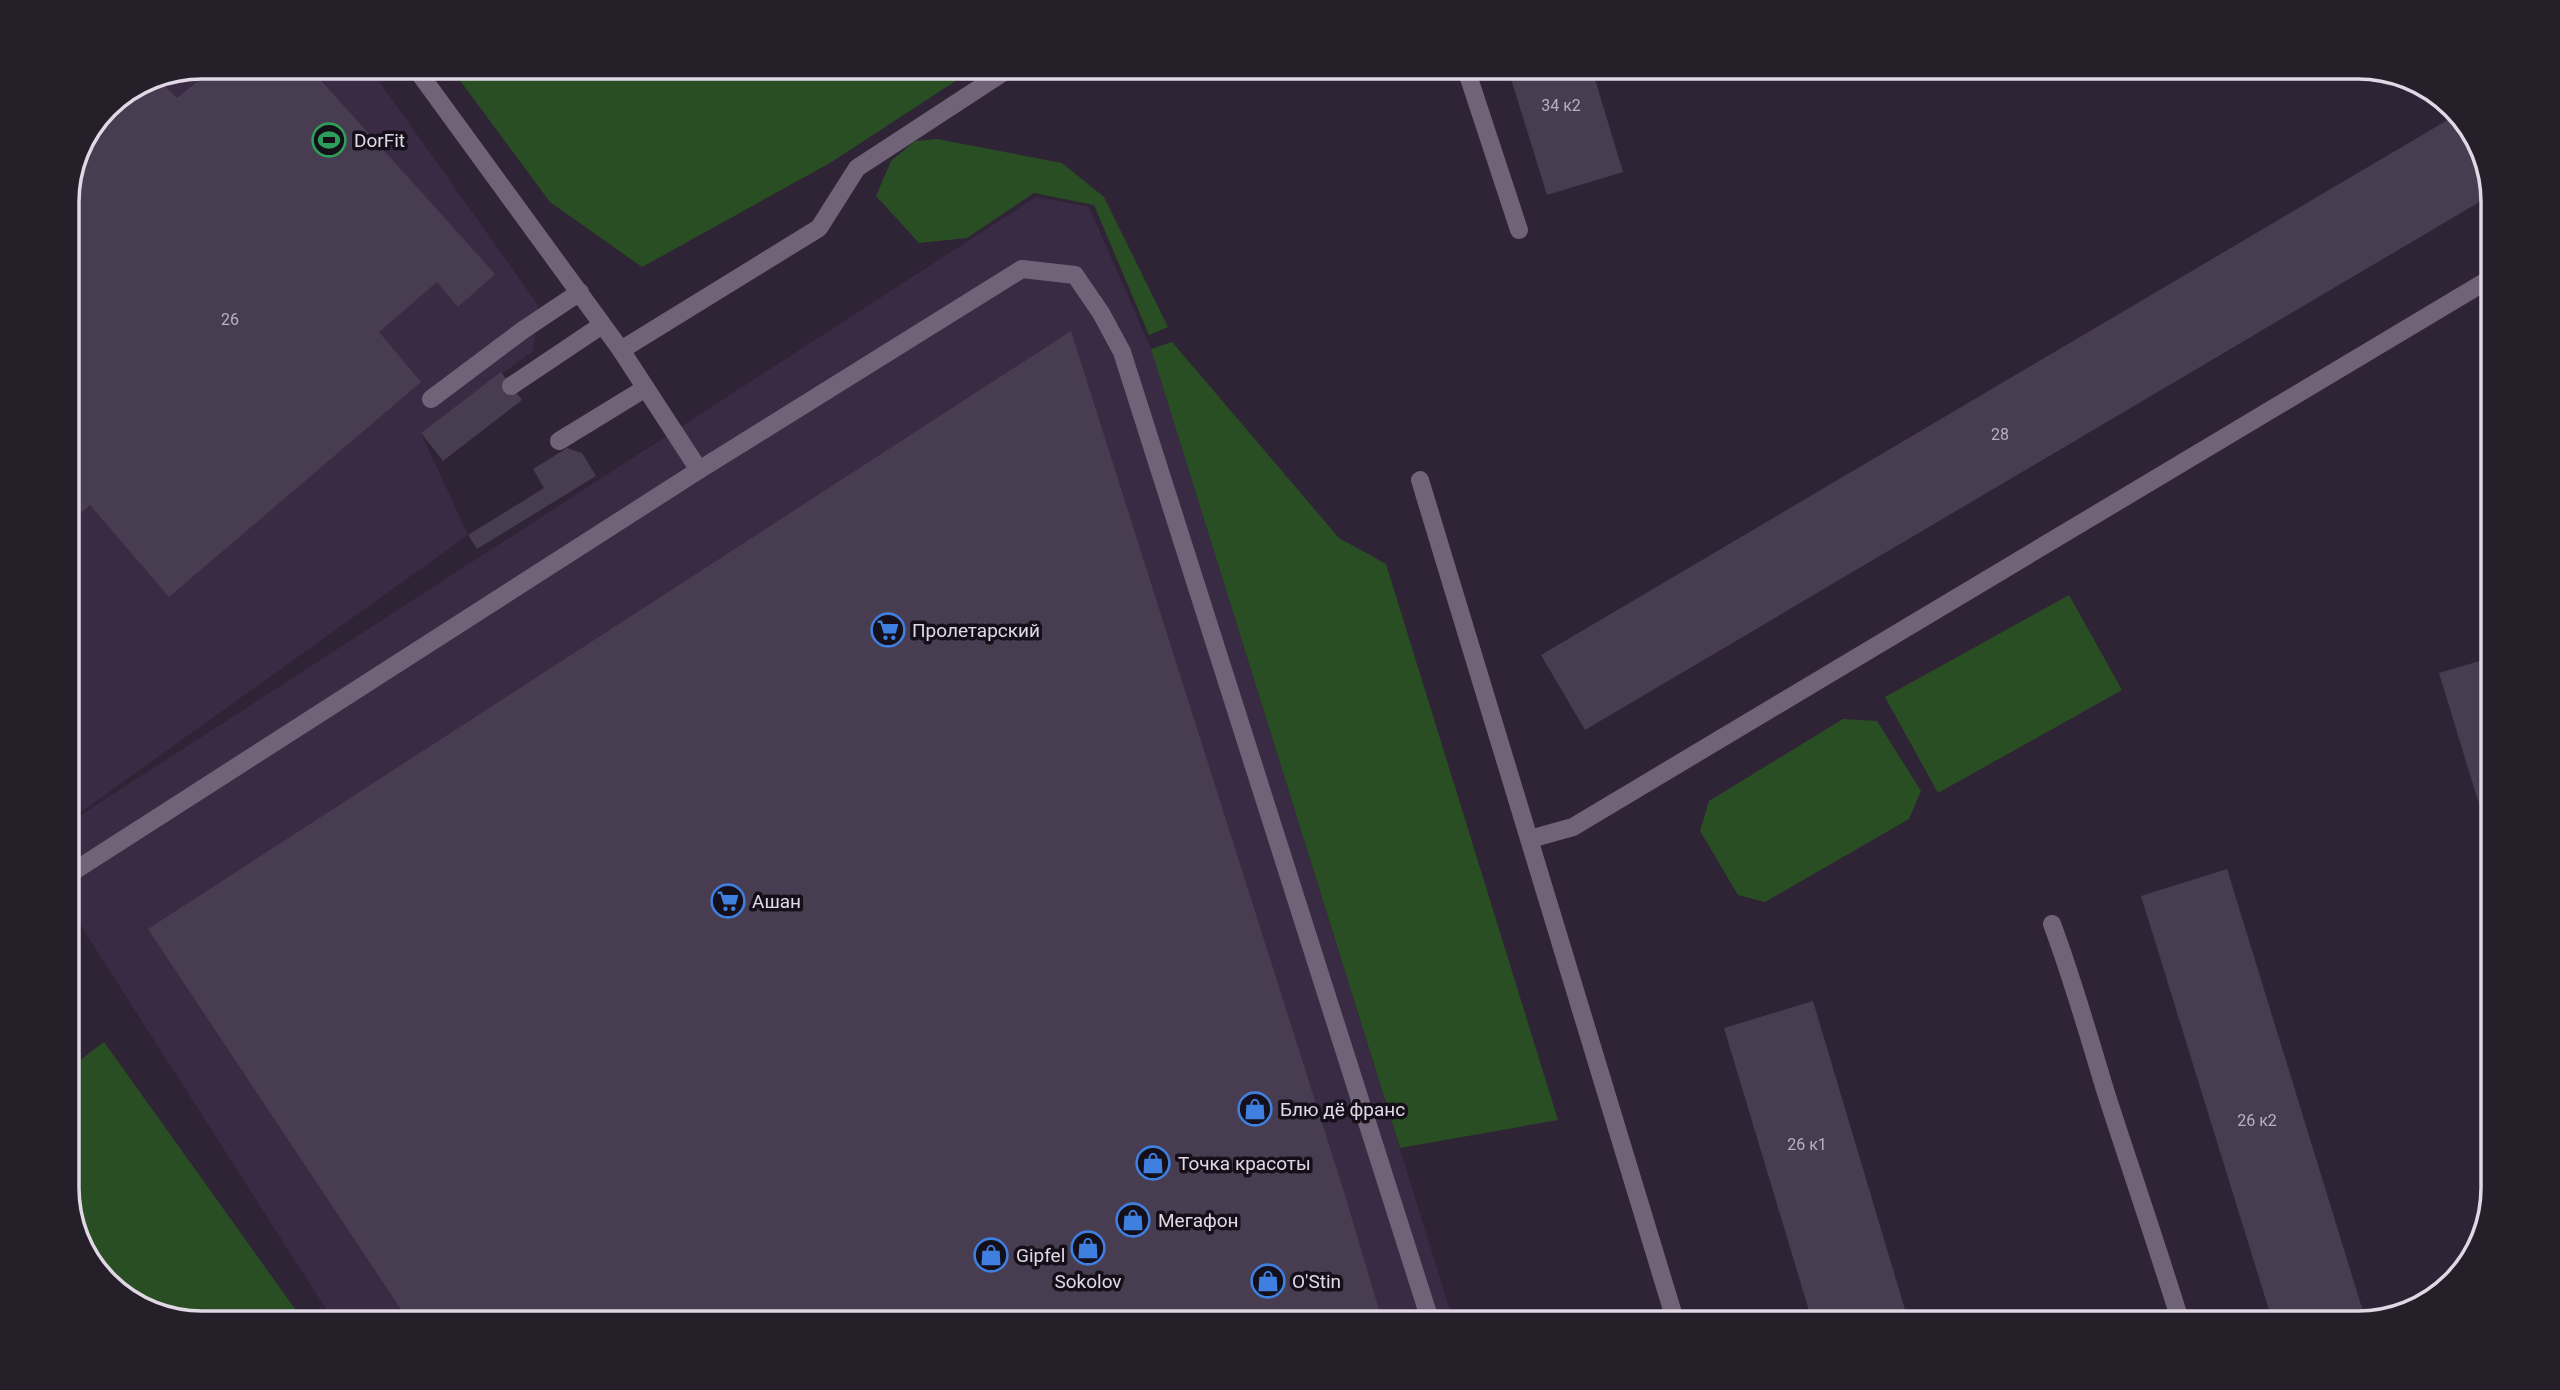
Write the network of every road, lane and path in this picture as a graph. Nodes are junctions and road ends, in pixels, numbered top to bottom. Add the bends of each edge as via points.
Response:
1 (424, 79) edge
2 (993, 79) edge
3 (1469, 79) edge
4 (1519, 230) dead end
5 (2481, 283) edge
6 (580, 292) junction
7 (602, 325) junction
8 (621, 350) junction
9 (512, 386) dead end
10 (644, 389) junction
11 (431, 400) dead end
12 (559, 441) dead end
13 (699, 470) junction
14 (1420, 480) dead end
15 (1530, 839) junction
16 (79, 868) edge
17 (2052, 925) dead end
18 (1428, 1311) edge
19 (1672, 1311) edge
20 (2177, 1311) edge

1 - 6 lane
2 - 8 lane via 857,167 818,228
3 - 4 lane
5 - 15 lane via 1573,827
6 - 7 lane
6 - 11 lane
7 - 8 lane
7 - 9 lane
8 - 10 lane
10 - 12 lane
10 - 13 lane
13 - 16 lane
13 - 18 lane via 1022,269 1075,275 1122,352
14 - 15 lane
15 - 19 lane
17 - 20 lane

